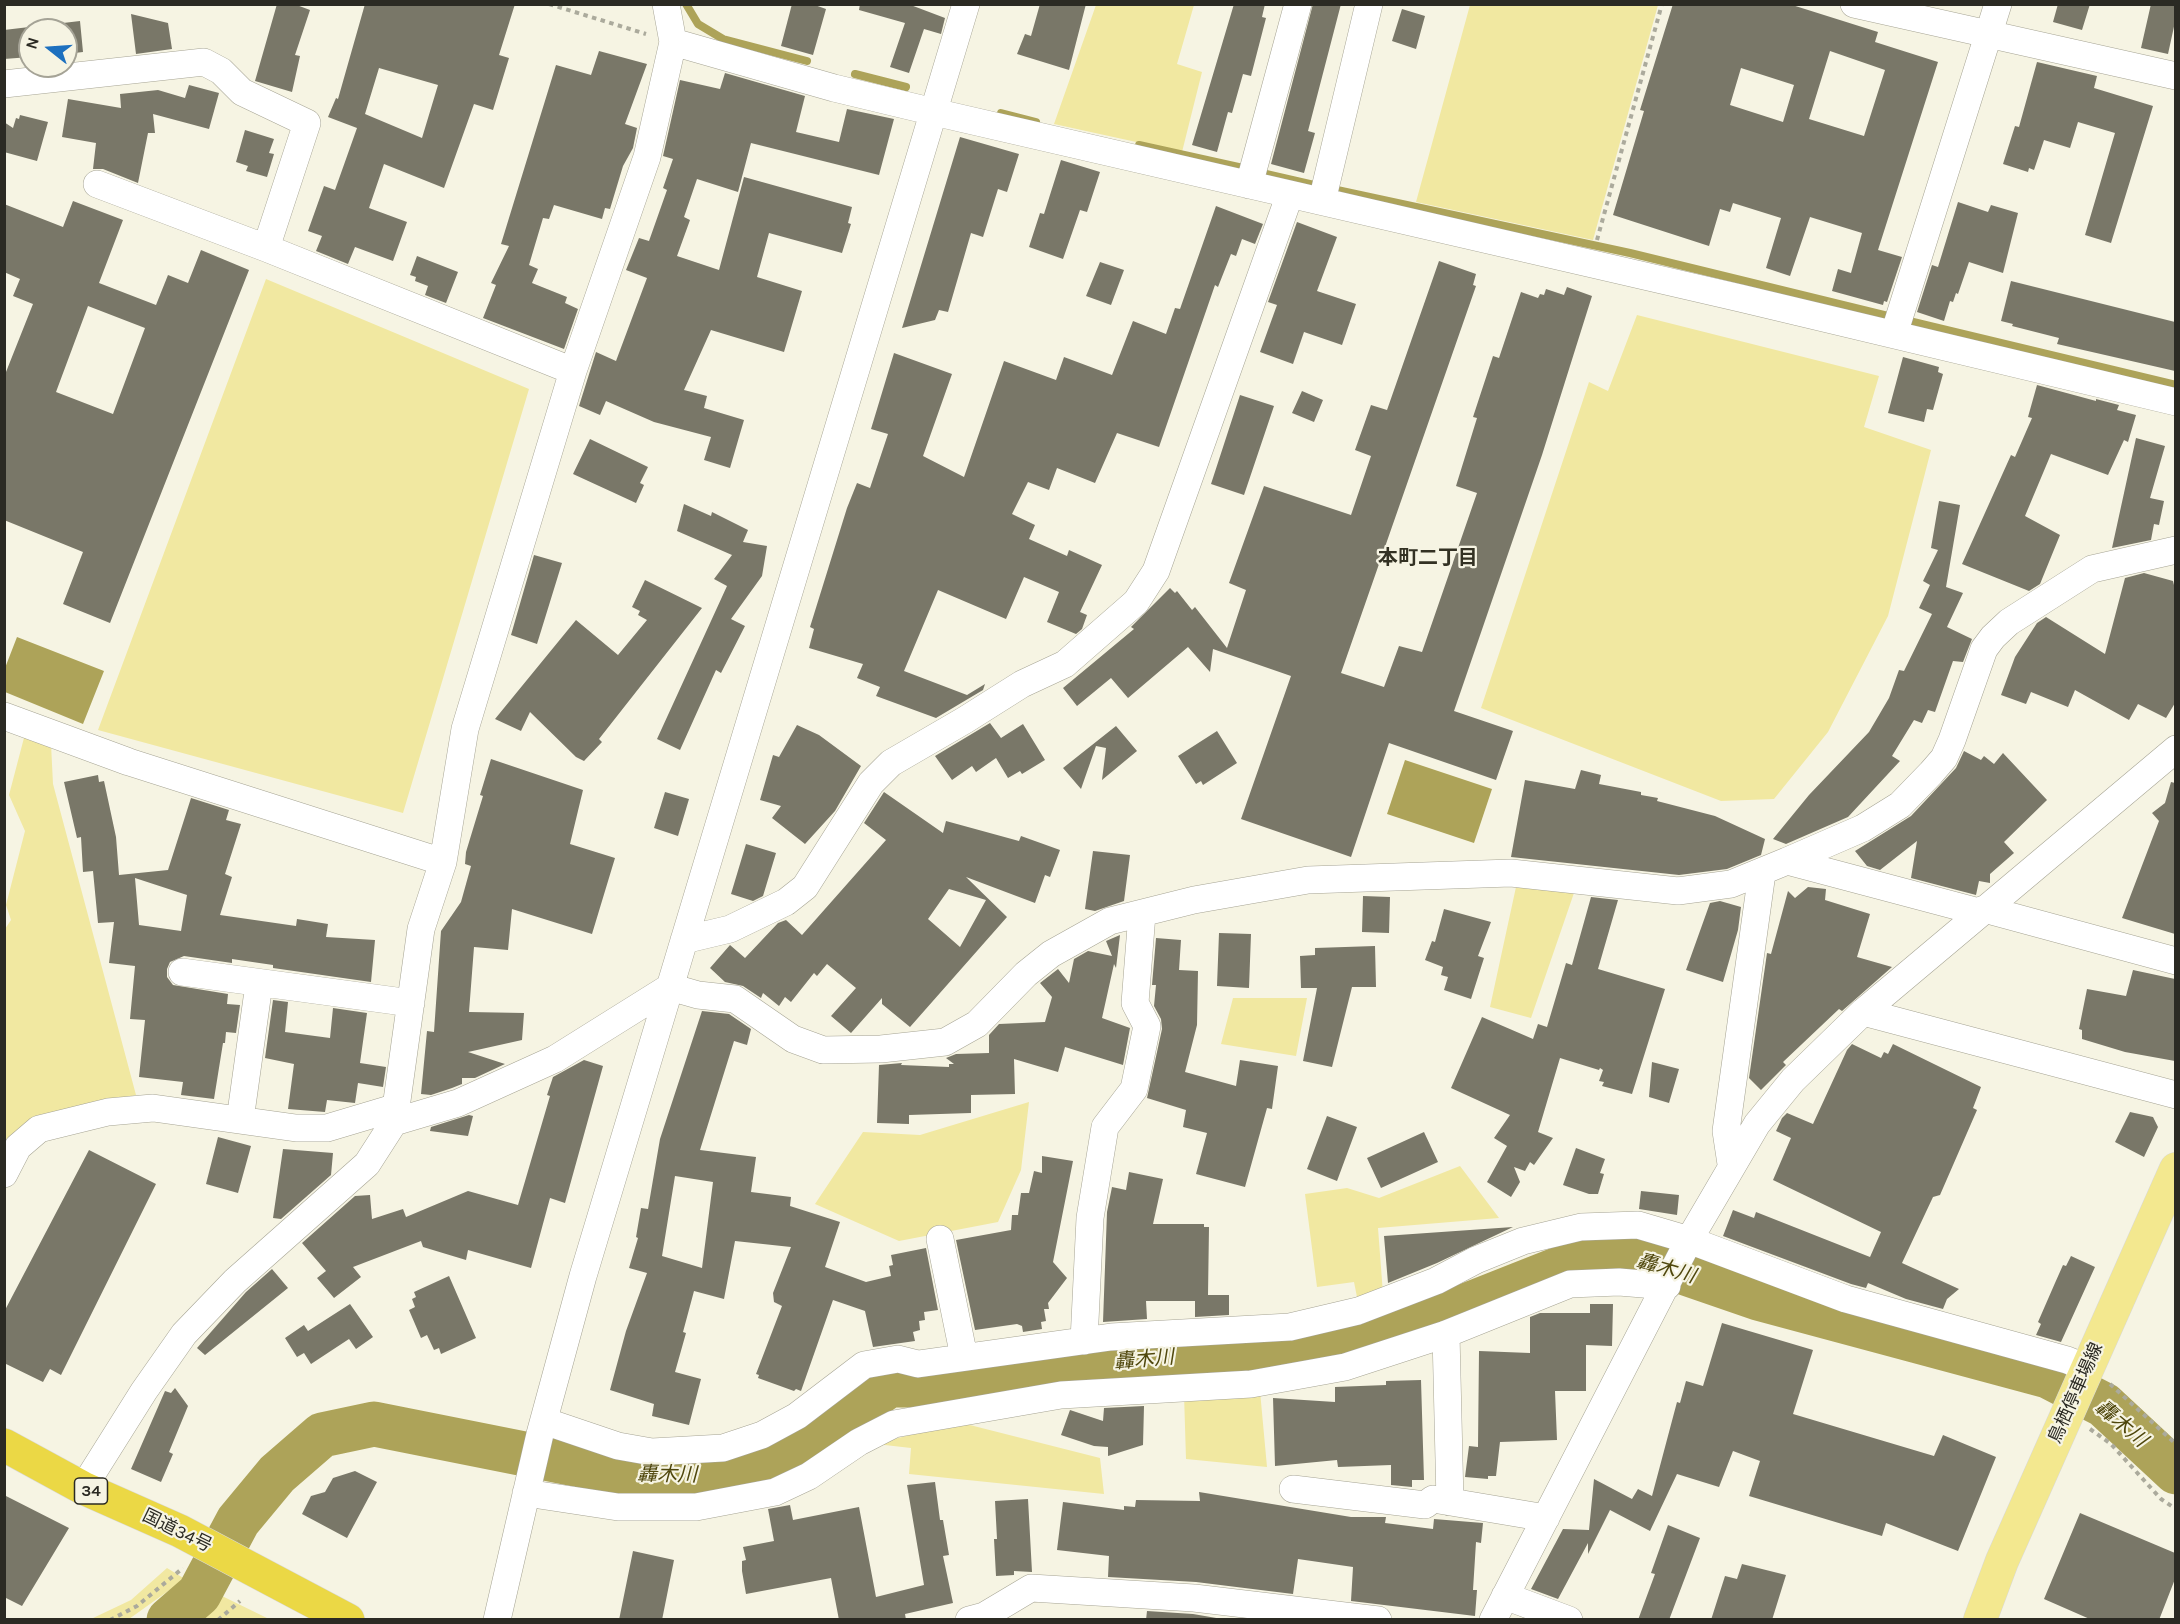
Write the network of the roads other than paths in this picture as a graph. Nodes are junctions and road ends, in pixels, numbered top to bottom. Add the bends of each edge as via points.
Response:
1 (666, 4) edge
2 (966, 4) edge
3 (1298, 4) edge
4 (1370, 4) edge
5 (1854, 4) edge
6 (1998, 4) edge
7 (1990, 34) junction
8 (673, 42) junction
9 (2175, 76) edge
10 (4, 84) edge
11 (934, 112) junction
12 (97, 184) dead end
13 (1249, 185) junction
14 (1290, 194) junction
15 (1322, 201) junction
16 (266, 248) junction
17 (1894, 334) junction
18 (573, 371) junction
19 (2175, 402) edge
20 (2175, 550) edge
21 (4, 716) edge
22 (2175, 749) edge
23 (1787, 861) junction
24 (443, 862) junction
25 (1761, 873) junction
26 (1981, 910) junction
27 (1142, 914) junction
28 (684, 940) junction
29 (2175, 961) edge
30 (182, 972) dead end
31 (259, 984) junction
32 (670, 987) junction
33 (411, 1003) junction
34 (1863, 1012) junction
35 (2175, 1095) edge
36 (394, 1115) junction
37 (240, 1120) junction
38 (1731, 1164) junction
39 (2175, 1169) edge
40 (4, 1174) edge
41 (940, 1239) dead end
42 (1689, 1240) junction
43 (1669, 1283) junction
44 (1446, 1334) junction
45 (1084, 1341) junction
46 (964, 1358) junction
47 (2087, 1368) junction
48 (542, 1427) junction
49 (4, 1445) edge
50 (83, 1488) junction
51 (527, 1488) junction
52 (1293, 1489) dead end
53 (1450, 1502) junction
54 (1546, 1518) junction
55 (1499, 1608) edge
56 (348, 1620) edge
57 (497, 1620) edge
58 (969, 1620) edge
59 (1378, 1620) edge
60 (1569, 1620) edge
61 (1980, 1620) edge

1 - 8 street
2 - 11 street
3 - 13 street
4 - 15 street
5 - 7 street
6 - 7 street
7 - 9 street
7 - 17 street
8 - 11 street
8 - 18 street via 647,157
10 - 16 street via 204,62 221,71 242,92 307,123
11 - 13 street
11 - 28 street
12 - 16 street
13 - 14 street
14 - 15 street
14 - 28 street via 1155,571 1136,602 1065,664 1022,684 891,763 872,783 805,887 786,902 730,929
15 - 17 street
16 - 18 street
17 - 19 street
18 - 24 street via 465,729
20 - 23 street via 2092,569 2009,622 1984,650 1952,740 1931,773 1900,805 1863,828
21 - 24 street via 129,762
22 - 26 street
23 - 25 street
23 - 26 street
24 - 33 street via 421,929
25 - 27 street via 1731,884 1678,891 1511,873 1308,880 1194,900
25 - 38 street via 1726,1131
26 - 29 street
26 - 34 street
27 - 32 street via 1110,921 1051,954 977,1024 945,1042 824,1050 793,1039 735,999
27 - 45 street via 1135,1003 1147,1026 1134,1089 1105,1127 1090,1218
28 - 32 street
30 - 31 street
31 - 33 street
31 - 37 street
32 - 36 street via 555,1059 458,1103
32 - 48 street
33 - 36 street
34 - 35 street
34 - 38 street via 1793,1080
36 - 37 street via 327,1128
36 - 50 street via 367,1164 235,1281 184,1334
37 - 40 street via 153,1108 108,1112 39,1129 18,1147
38 - 42 street
39 - 47 main road, 鳥栖停車場線
41 - 46 street
42 - 43 street
42 - 45 street via 1638,1225 1581,1227 1523,1240 1436,1281 1358,1311 1290,1327
42 - 47 street via 1846,1299
43 - 44 street via 1570,1284
43 - 54 street
44 - 51 street via 1346,1367 1251,1384 1061,1395 894,1424 775,1492 696,1507 618,1507
44 - 53 street
45 - 46 street
46 - 48 street via 918,1364 898,1359 864,1365 797,1416 762,1435 723,1448 652,1452
47 - 61 main road, 鳥栖停車場線
48 - 51 street
49 - 50 highway, 国道34号 / 34
50 - 56 highway, 国道34号 / 34 via 180,1531
51 - 57 street
52 - 53 street via 1425,1505 1433,1499
53 - 54 street
54 - 55 street
55 - 60 street
58 - 59 street via 984,1616 1031,1588 1194,1598

